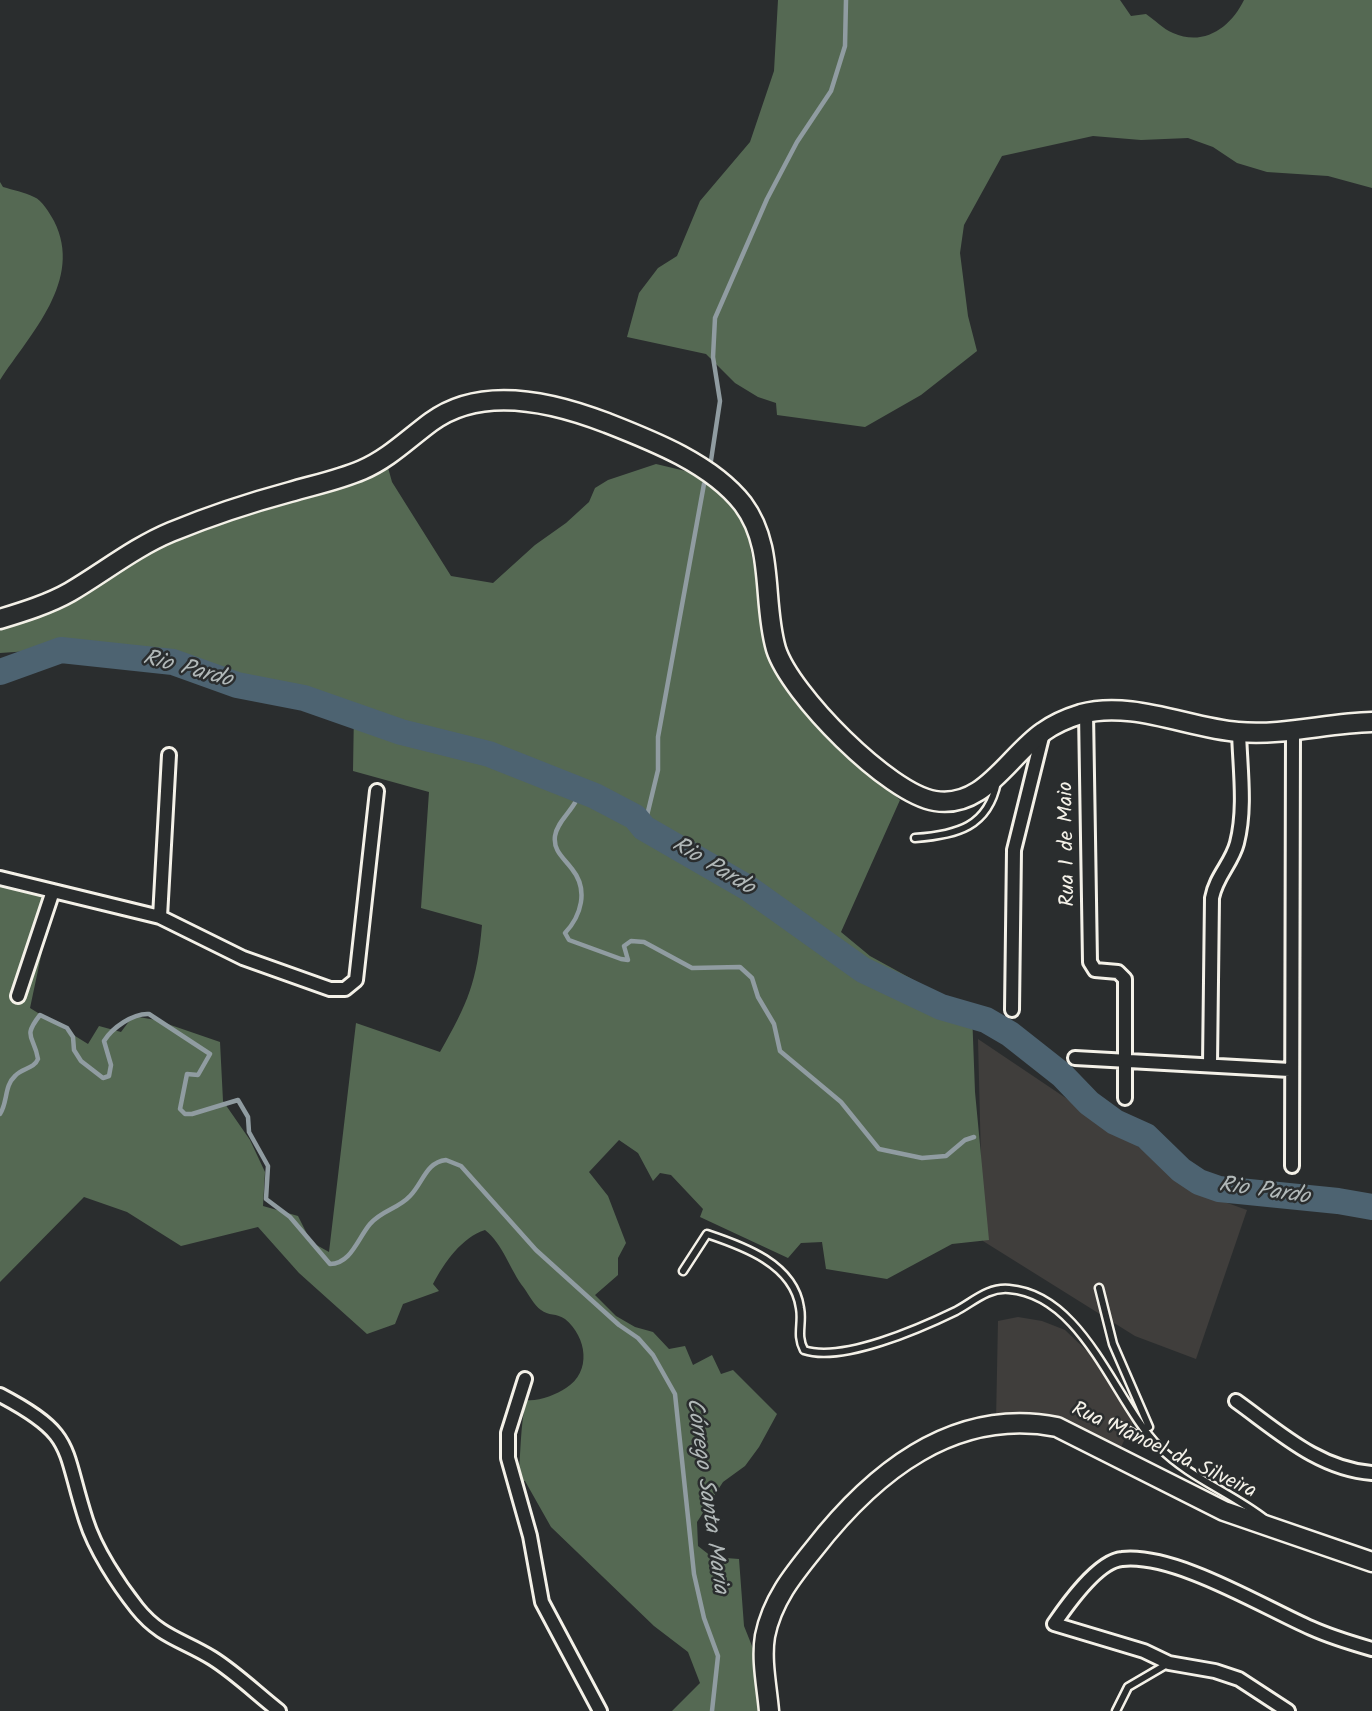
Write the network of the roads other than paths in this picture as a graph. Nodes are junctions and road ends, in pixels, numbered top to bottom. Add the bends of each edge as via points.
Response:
1 (0, 619) edge
2 (1086, 713) junction
3 (1372, 722) edge
4 (1293, 731) junction
5 (1043, 732) junction
6 (1239, 732) junction
7 (169, 755) dead end
8 (999, 774) junction
9 (377, 791) dead end
10 (915, 838) dead end
11 (0, 878) edge
12 (53, 891) junction
13 (160, 917) junction
14 (18, 996) dead end
15 (1012, 1010) dead end
16 (1075, 1058) dead end
17 (1124, 1059) junction
18 (1210, 1064) junction
19 (1290, 1070) junction
20 (1125, 1098) dead end
21 (1292, 1166) dead end
22 (683, 1270) dead end
23 (1099, 1288) dead end
24 (524, 1379) dead end
25 (0, 1395) edge
26 (1236, 1401) dead end
27 (1114, 1423) dead end
28 (1159, 1447) junction
29 (1372, 1473) edge
30 (1276, 1527) junction
31 (1372, 1562) edge
32 (1372, 1649) edge
33 (1169, 1663) junction
34 (279, 1711) edge
35 (600, 1711) edge
36 (769, 1711) edge
37 (1116, 1711) edge
38 (1288, 1711) edge

1 - 8 street via 66,594 164,535 223,511 366,469 452,409 486,401 560,407 661,447 699,467 741,502 761,540 771,625 783,668 809,703 897,785 915,796 955,802 978,793
2 - 5 street
2 - 6 street via 1131,713
2 - 17 street, Rua 1 de Maio via 1090,962 1098,971 1118,972 1125,979
3 - 4 street
4 - 6 street
4 - 19 street
5 - 8 street
5 - 15 street via 1014,850
6 - 18 street via 1242,798 1238,842 1214,884 1212,898
7 - 13 street
8 - 10 lane via 993,802 979,818 946,836
9 - 13 street via 352,986 336,991 297,979
11 - 12 street
12 - 13 street
12 - 14 street
16 - 17 street
17 - 18 street
17 - 20 street
18 - 19 street
19 - 21 street
22 - 28 lane via 707,1234 762,1256 794,1287 801,1312 799,1342 813,1353 908,1332 978,1296 1008,1289 1030,1295 1077,1326
23 - 28 lane via 1137,1406
24 - 35 street via 508,1433 511,1470 542,1602
25 - 34 street via 33,1412 68,1450 95,1540 153,1626 236,1674
26 - 29 street via 1314,1457
27 - 28 lane
28 - 30 lane
30 - 31 street, Rua Manoel da Silveira
30 - 36 street, Rua Manoel da Silveira via 1224,1511 1057,1427 1035,1422 994,1424 946,1435 906,1457 845,1509 780,1593 765,1638
32 - 33 street via 1310,1628 1187,1570 1122,1559 1110,1563 1088,1583 1054,1624
33 - 37 lane via 1128,1687
33 - 38 street via 1239,1679

